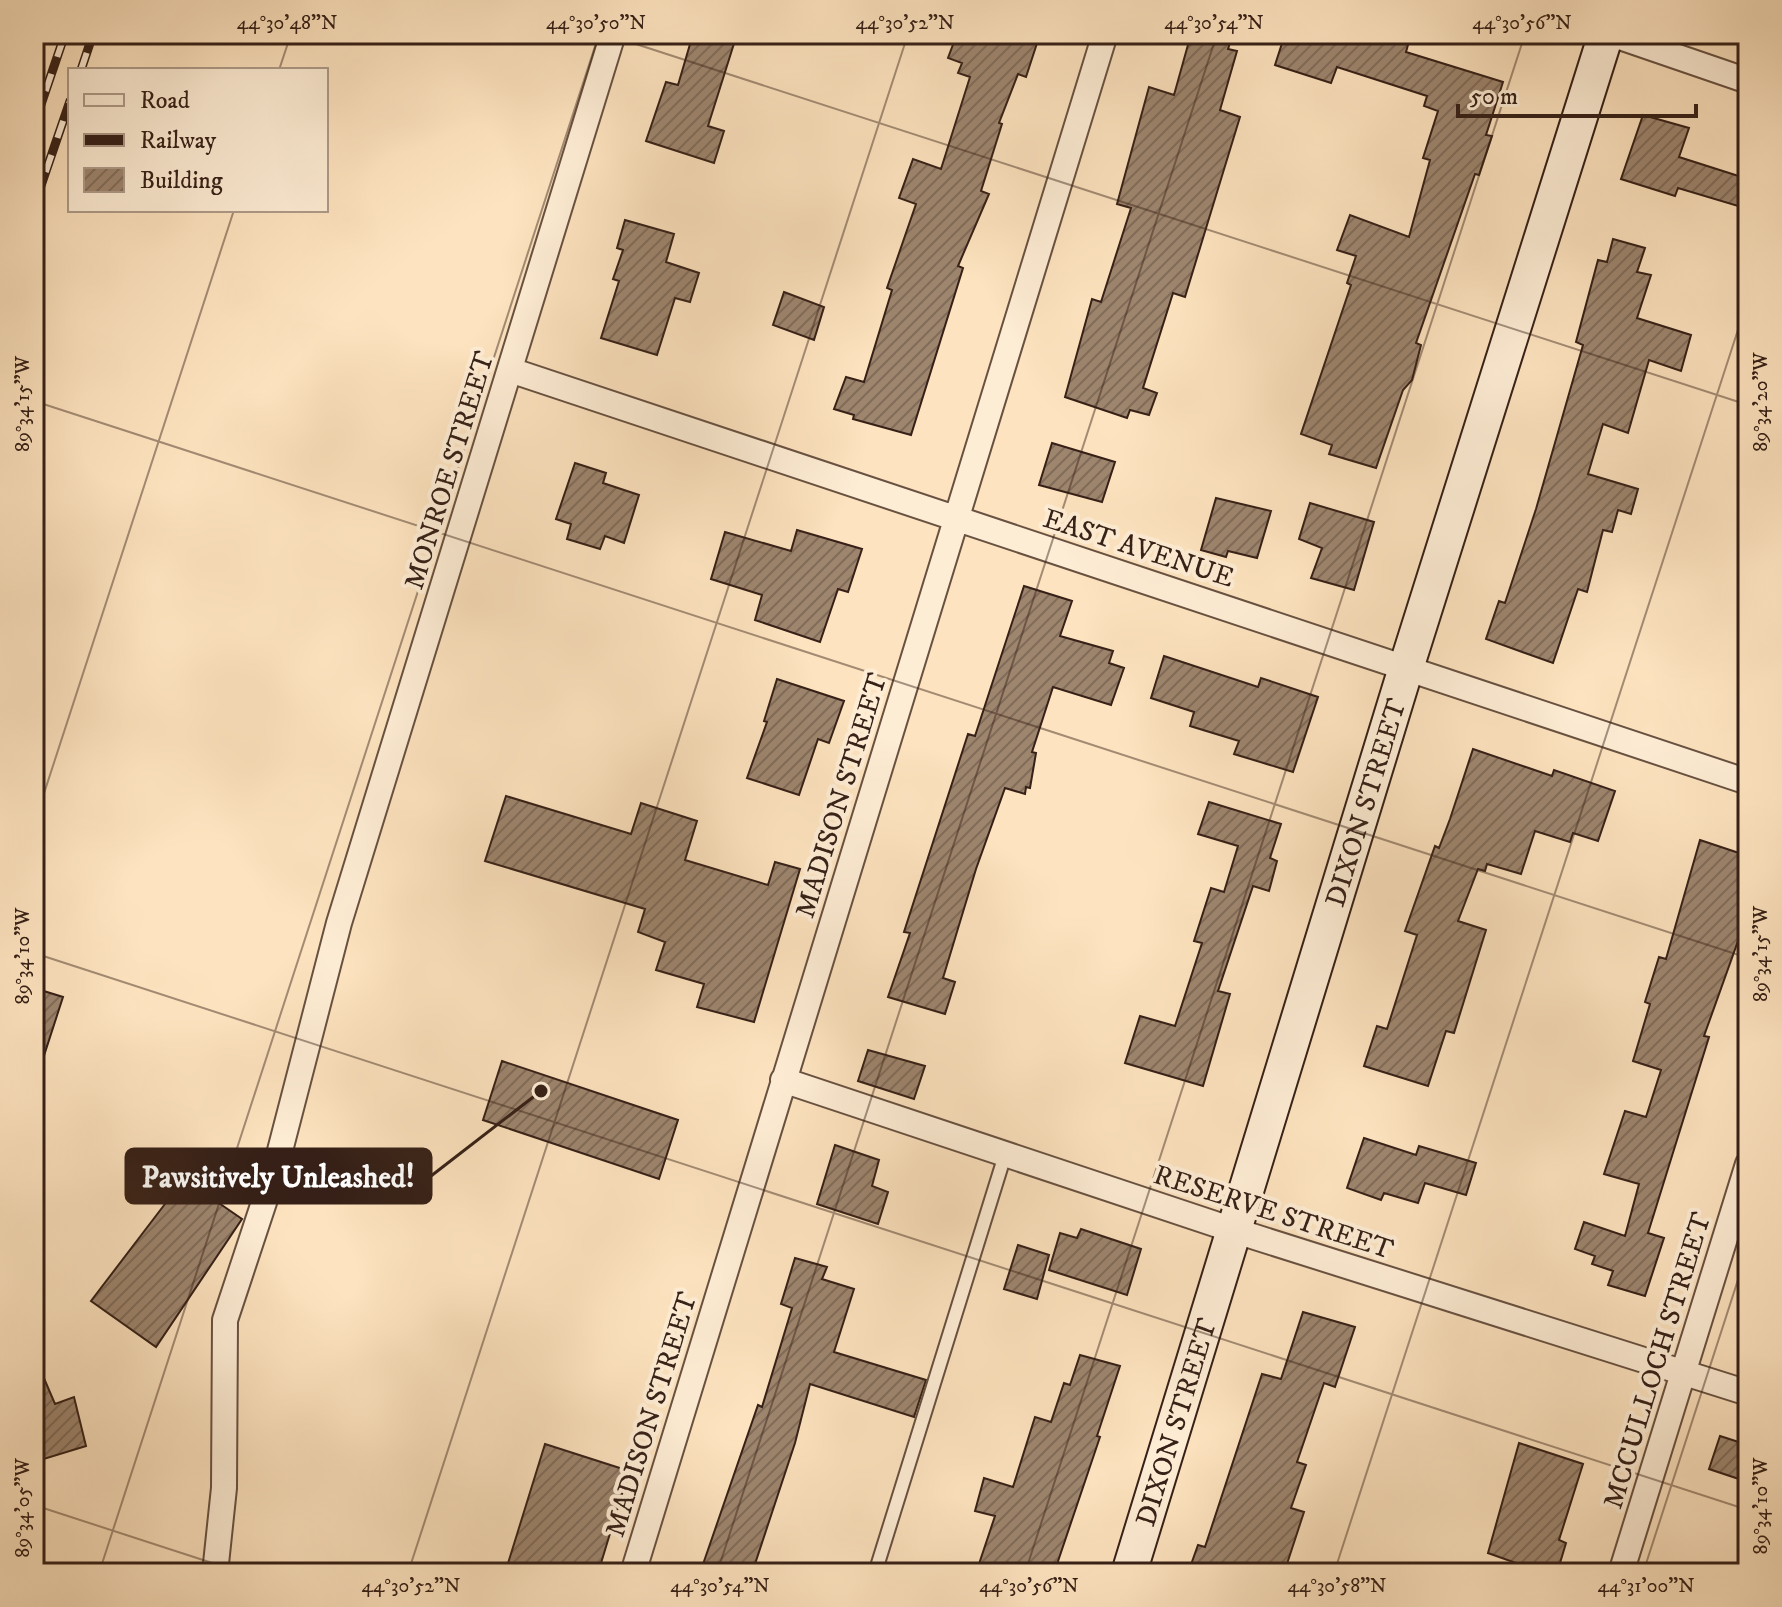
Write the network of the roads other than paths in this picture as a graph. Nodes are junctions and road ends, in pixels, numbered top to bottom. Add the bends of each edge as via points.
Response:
1 (613, 34) edge
2 (1105, 34) edge
3 (1608, 34) edge
4 (1748, 81) edge
5 (510, 370) junction
6 (958, 518) junction
7 (1406, 668) junction
8 (1748, 782) edge
9 (783, 1080) junction
10 (1005, 1155) junction
11 (1748, 1164) edge
12 (1233, 1230) junction
13 (1686, 1371) junction
14 (1748, 1393) edge
15 (215, 1573) edge
16 (633, 1573) edge
17 (875, 1573) edge
18 (1129, 1573) edge
19 (1621, 1573) edge

1 - 5 street, MONROE STREET
2 - 6 street, MADISON STREET
3 - 4 street
3 - 7 street, DIXON STREET
5 - 6 street, EAST AVENUE
5 - 15 street, MONROE STREET via 339,923 276,1166 225,1320 224,1488
6 - 7 street, EAST AVENUE
6 - 9 street, MADISON STREET
7 - 8 street, EAST AVENUE
7 - 12 street, DIXON STREET
9 - 10 street, RESERVE STREET
9 - 16 street, MADISON STREET
10 - 12 street, RESERVE STREET
10 - 17 lane
11 - 13 street, MCCULLOCH STREET
12 - 13 street, RESERVE STREET
12 - 18 street, DIXON STREET
13 - 14 street, RESERVE STREET
13 - 19 street, MCCULLOCH STREET

